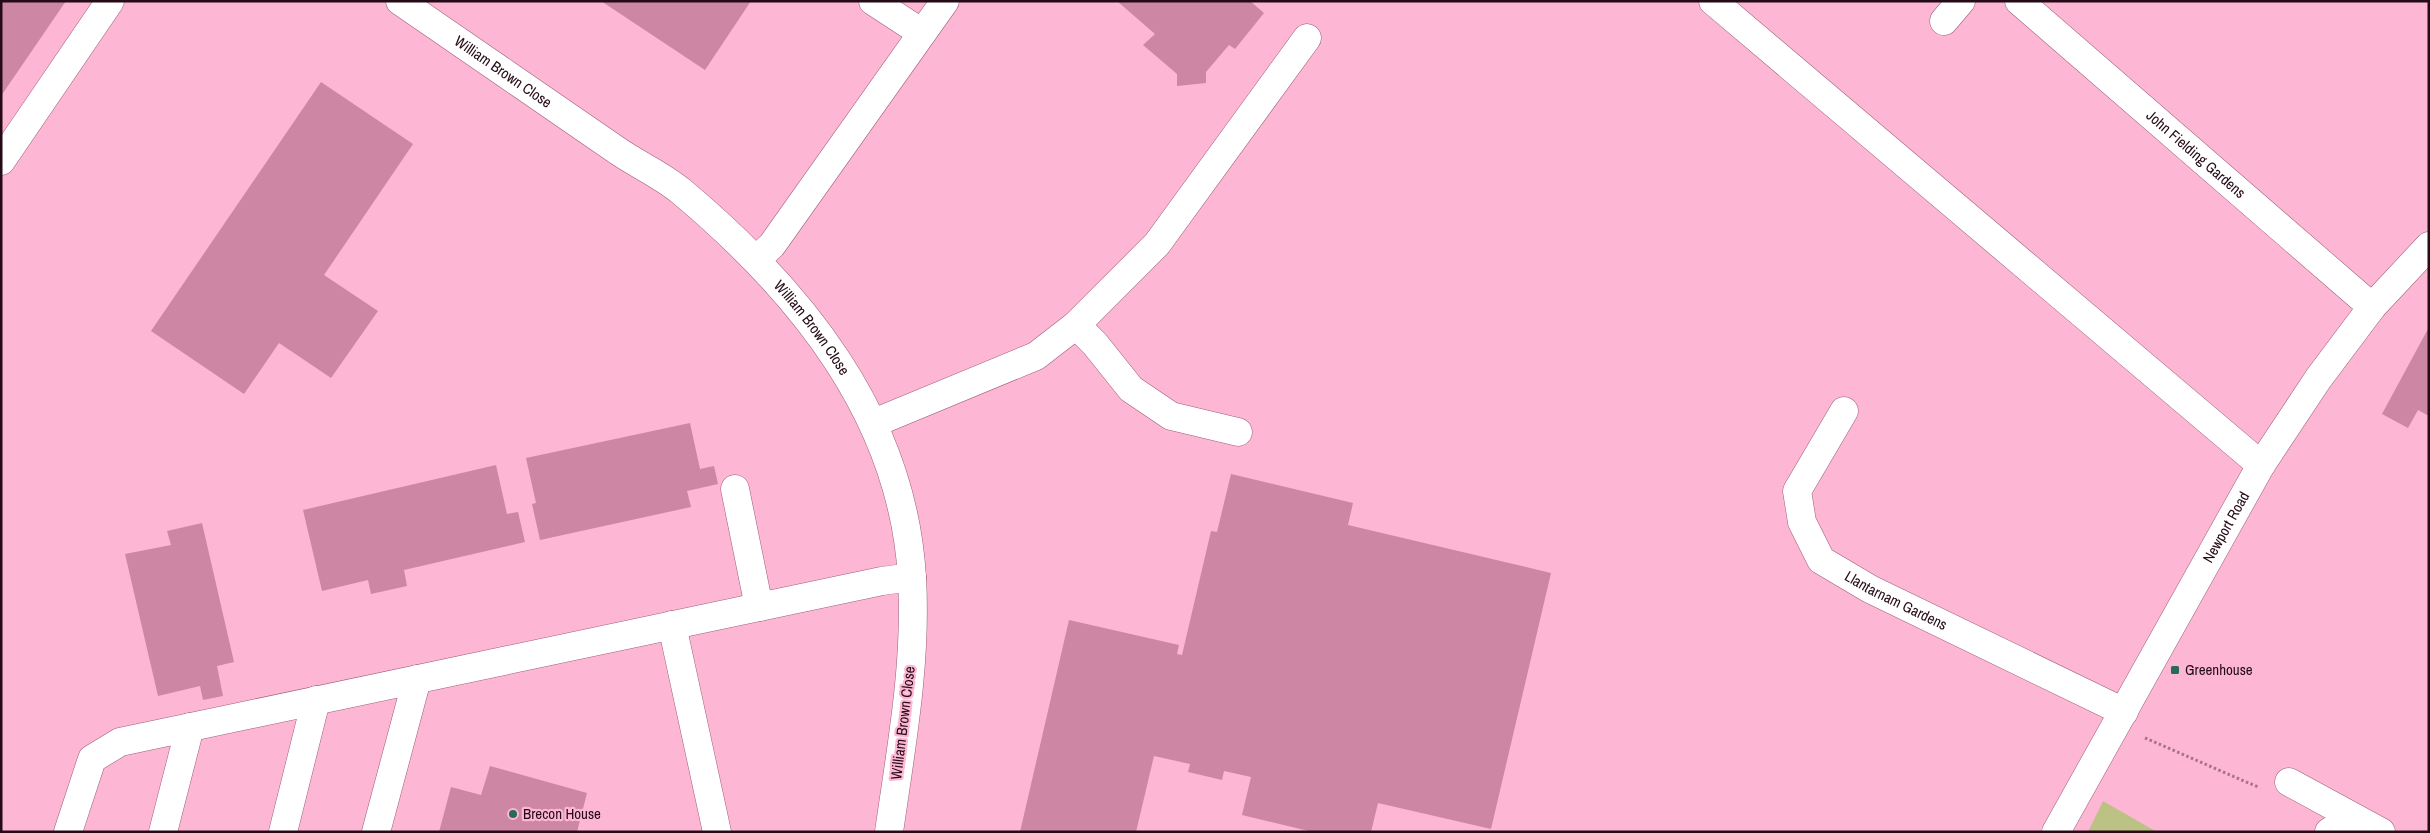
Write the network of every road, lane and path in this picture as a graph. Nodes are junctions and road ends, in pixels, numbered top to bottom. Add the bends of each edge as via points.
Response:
1 (110, 1) edge
2 (400, 1) edge
3 (873, 1) edge
4 (945, 1) edge
5 (1713, 1) edge
6 (2019, 1) edge
7 (922, 33) junction
8 (1307, 38) dead end
9 (1, 161) edge
10 (2429, 246) edge
11 (757, 259) junction
12 (2372, 307) junction
13 (1076, 325) junction
14 (1844, 411) dead end
15 (874, 423) junction
16 (1238, 432) dead end
17 (2261, 465) junction
18 (736, 489) dead end
19 (912, 577) junction
20 (759, 607) junction
21 (672, 625) junction
22 (417, 679) junction
23 (316, 700) junction
24 (2120, 719) junction
25 (190, 727) junction
26 (2289, 782) joint
27 (2352, 817) junction
28 (68, 832) edge
29 (163, 832) edge
30 (283, 832) edge
31 (376, 832) edge
32 (717, 832) edge
33 (889, 832) edge
34 (2056, 832) edge
35 (2329, 832) edge
36 (2381, 832) edge

1 - 9 street
2 - 11 street, William Brown Close via 618,151 680,189
3 - 7 street
4 - 7 street
5 - 17 street
6 - 12 street, John Fielding Gardens
7 - 11 street via 772,245
8 - 13 street via 1157,244
10 - 12 street, Newport Road
11 - 15 street, William Brown Close via 836,356
12 - 17 street, Newport Road
13 - 15 street via 1036,356
13 - 16 street via 1132,389 1171,416
14 - 24 street, Llantarnam Gardens via 1797,491 1802,522 1822,560 1870,590
15 - 19 street, William Brown Close via 895,480
17 - 24 street, Newport Road
18 - 20 street
19 - 20 street
19 - 33 street, William Brown Close via 909,692
20 - 21 street
21 - 22 street
21 - 32 street
22 - 23 street
22 - 31 street
23 - 25 street
23 - 30 street
24 - 26 path via 2265,790
24 - 34 street, Newport Road
25 - 28 street via 120,742 92,759
25 - 29 street
26 - 27 street
27 - 35 street
27 - 36 street

